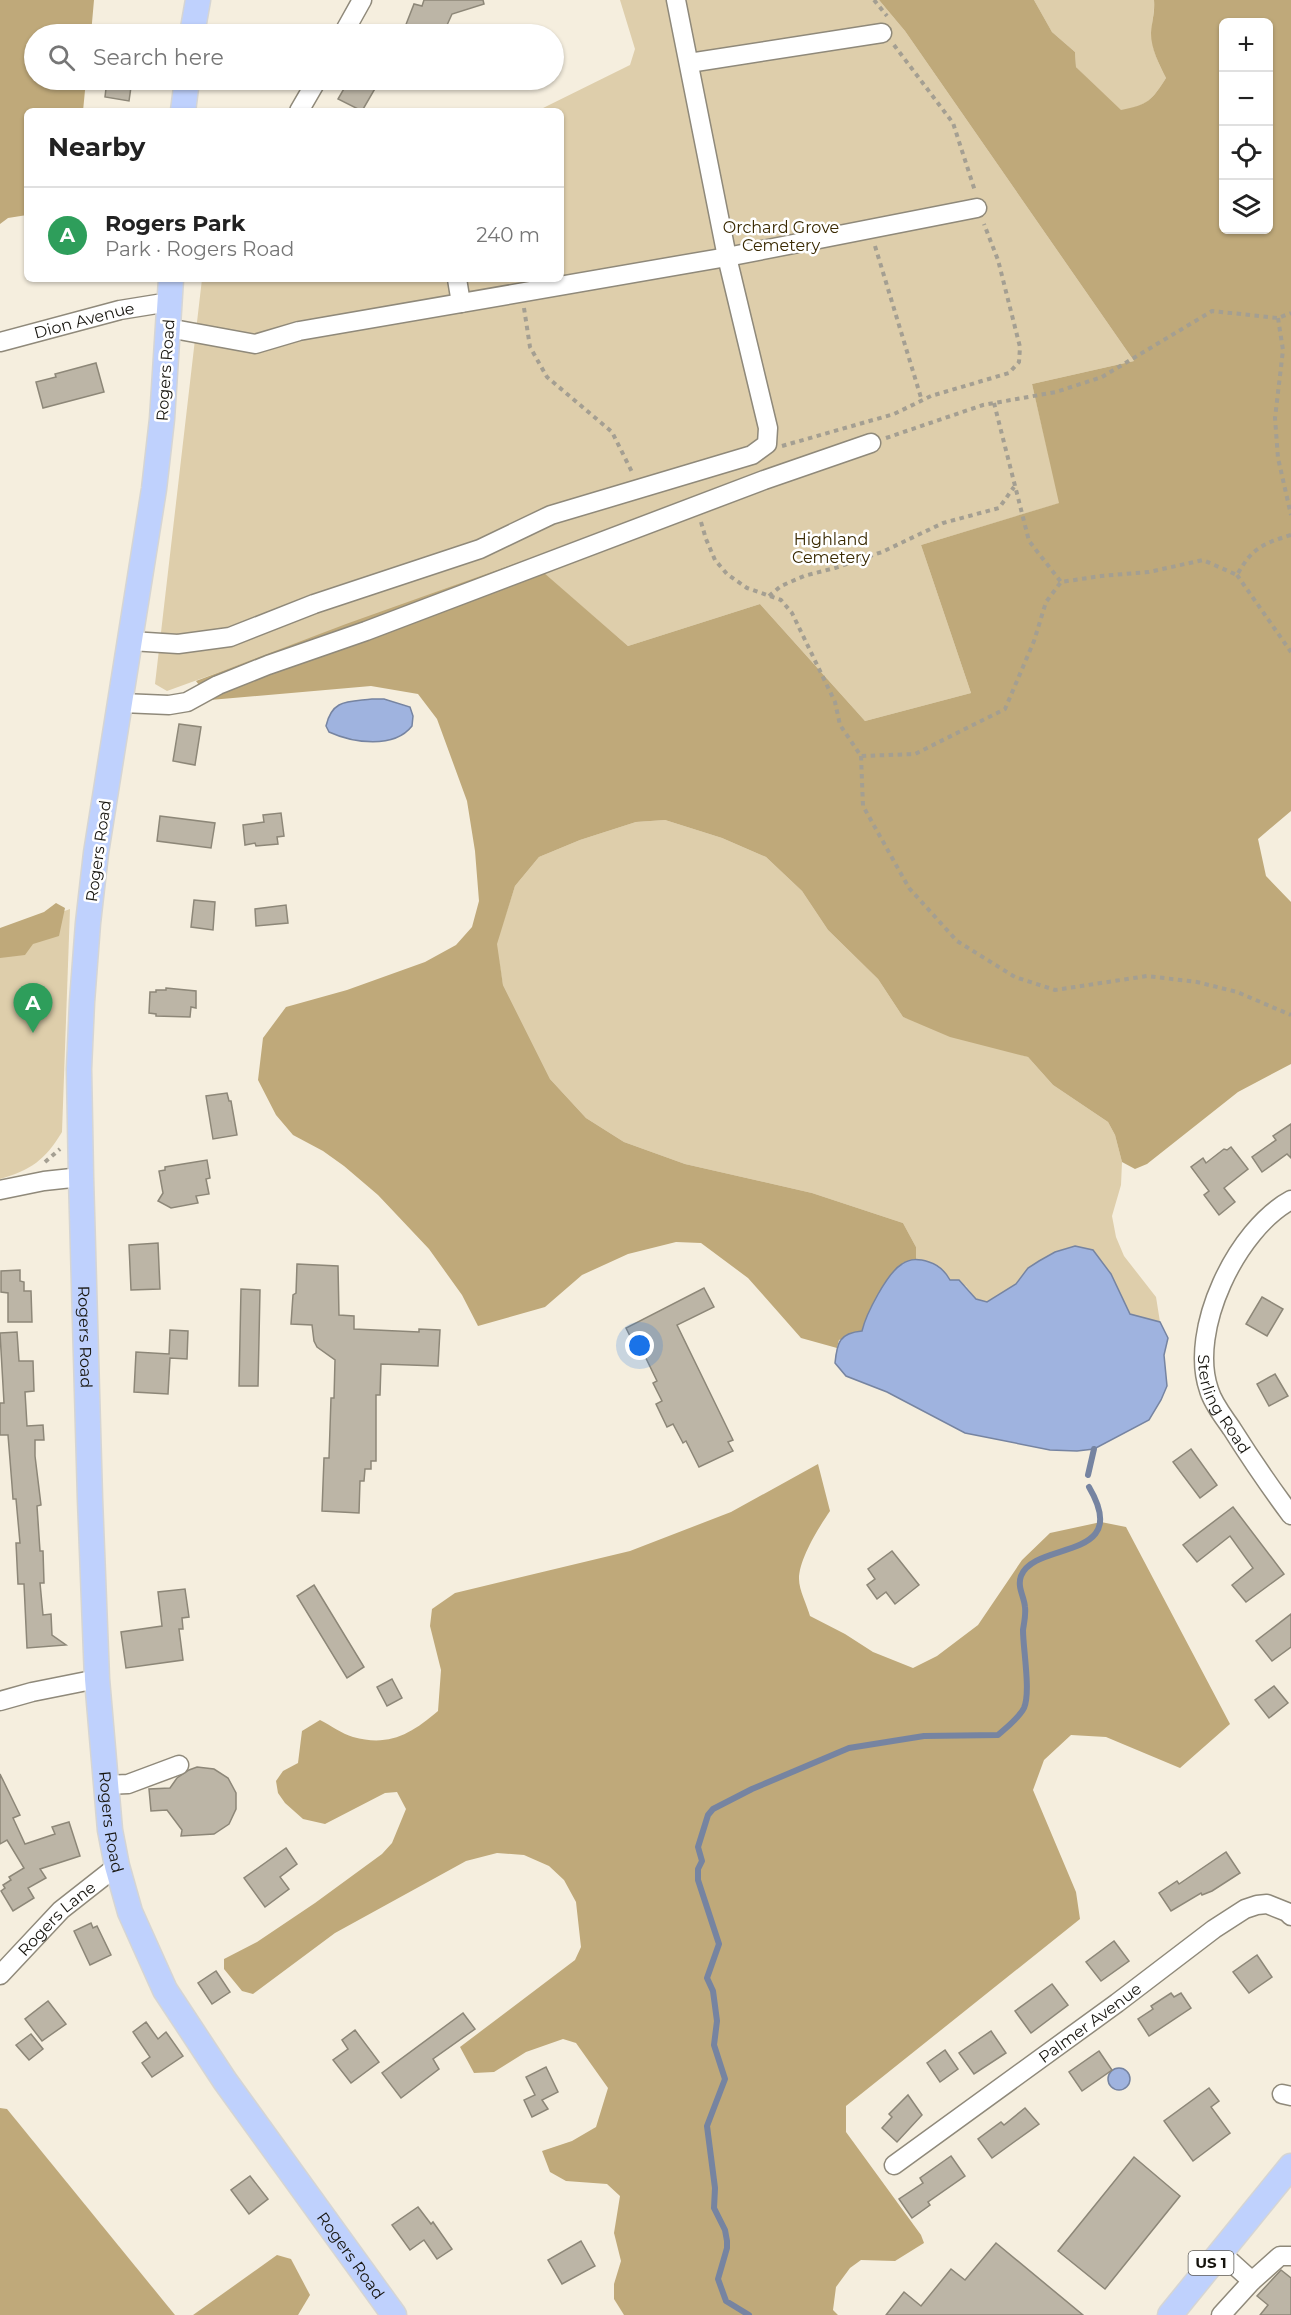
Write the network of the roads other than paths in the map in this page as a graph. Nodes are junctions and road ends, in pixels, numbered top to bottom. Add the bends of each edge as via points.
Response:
1 (198, 0) edge
2 (362, 0) edge
3 (676, 0) edge
4 (194, 24) edge
5 (349, 24) edge
6 (882, 33) road end
7 (689, 63) junction
8 (186, 90) edge
9 (311, 90) edge
10 (183, 108) edge
11 (301, 108) edge
12 (977, 208) road end
13 (727, 257) junction
14 (171, 282) edge
15 (458, 282) edge
16 (461, 303) junction
17 (170, 304) junction
18 (168, 328) junction
19 (0, 342) edge
20 (871, 443) road end
21 (131, 641) junction
22 (122, 703) junction
23 (81, 1177) junction
24 (0, 1190) edge
25 (1291, 1200) edge
26 (1291, 1515) edge
27 (96, 1679) junction
28 (0, 1701) edge
29 (179, 1765) dead end
30 (106, 1785) junction
31 (117, 1866) junction
32 (1291, 1916) edge
33 (0, 1975) edge
34 (894, 2165) dead end
35 (1291, 2166) edge
36 (1220, 2252) junction
37 (1291, 2256) edge
38 (1252, 2281) junction
39 (394, 2315) edge
40 (1170, 2315) edge
41 (1221, 2315) edge

1 - 4 main road
2 - 5 street
3 - 7 street
6 - 7 street
7 - 13 street
8 - 10 main road
9 - 11 street
12 - 13 street
13 - 16 street
13 - 21 street via 768,428 763,449 551,515 480,549 314,604 230,637 178,644
14 - 17 main road, Rogers Road
15 - 16 street
16 - 18 street via 299,331 255,344
17 - 18 main road, Rogers Road
17 - 19 street, Dion Avenue via 120,310
18 - 21 main road, Rogers Road via 154,489
20 - 22 street via 268,665 187,702
21 - 22 main road, Rogers Road
22 - 23 main road, Rogers Road via 88,923 80,1069
23 - 24 street
23 - 27 main road, Rogers Road
25 - 26 street, Sterling Road via 1243,1245 1228,1270 1210,1316 1204,1358 1206,1380 1214,1400
27 - 28 street
27 - 30 main road, Rogers Road
29 - 30 street via 128,1784
30 - 31 main road, Rogers Road
31 - 33 street, Rogers Lane via 61,1910
31 - 39 main road, Rogers Road via 136,1930 182,2018
32 - 34 street, Palmer Avenue via 1268,1904 1245,1909
35 - 36 main road, US 1
36 - 38 street
36 - 40 main road, US 1
37 - 38 street via 1280,2256
38 - 41 street

